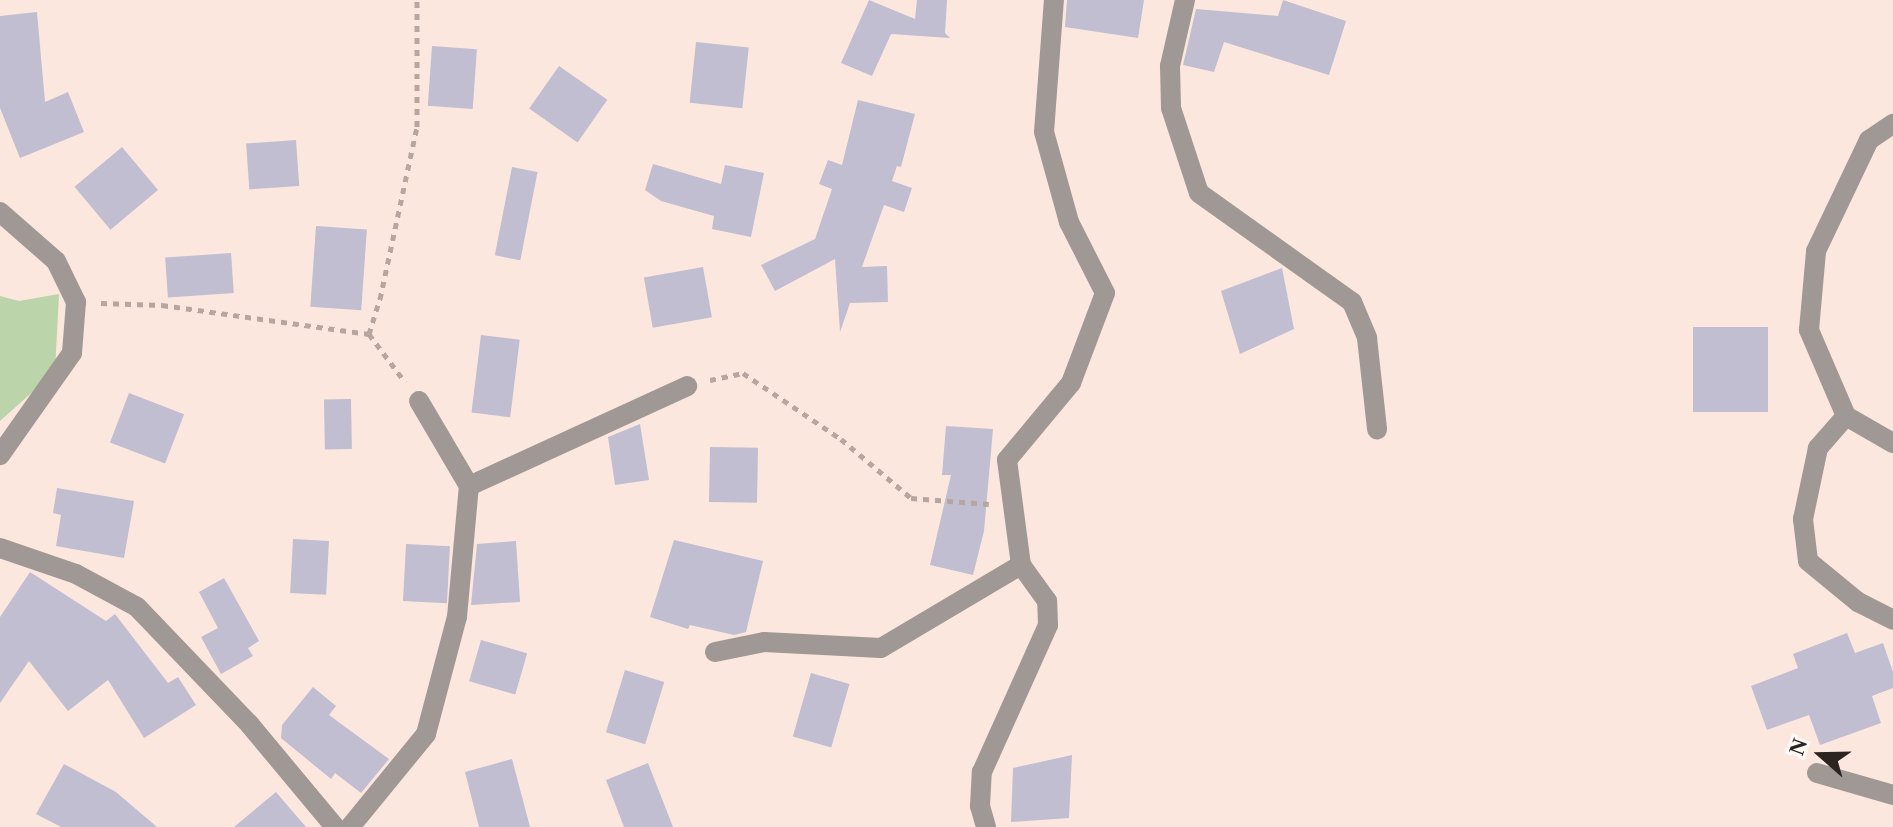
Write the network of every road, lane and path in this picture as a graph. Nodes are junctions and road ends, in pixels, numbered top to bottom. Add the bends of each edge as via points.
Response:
1 (417, 0) edge
2 (1054, 0) edge
3 (1185, 0) edge
4 (1893, 124) edge
5 (0, 212) edge
6 (76, 302) junction
7 (369, 334) junction
8 (687, 386) joint
9 (419, 401) joint
10 (1846, 416) junction
11 (1377, 429) dead end
12 (1893, 443) edge
13 (0, 455) edge
14 (469, 486) junction
15 (1014, 506) junction
16 (0, 548) edge
17 (1021, 565) junction
18 (1893, 620) edge
19 (715, 652) dead end
20 (1817, 773) dead end
21 (1893, 795) edge
22 (335, 827) edge
23 (350, 827) edge
24 (986, 827) edge

1 - 7 path via 417,127
2 - 15 street via 1044,132 1069,222 1105,293 1071,383 1007,460
3 - 11 street via 1170,66 1171,108 1199,193 1352,302 1367,338
4 - 10 street via 1869,140 1816,251 1809,330
5 - 6 street via 56,261
6 - 7 path via 162,305
6 - 13 street via 72,353
7 - 9 path
8 - 14 street
8 - 15 path via 743,373 841,439 911,498
9 - 14 street
10 - 12 street
10 - 18 street via 1818,448 1803,519 1808,561 1858,602
14 - 23 street via 457,617 426,734
15 - 17 street
16 - 22 street via 76,574 137,607 250,725
17 - 19 street via 881,648 764,642
17 - 24 street via 1047,601 1048,625 982,772 980,806
20 - 21 street

